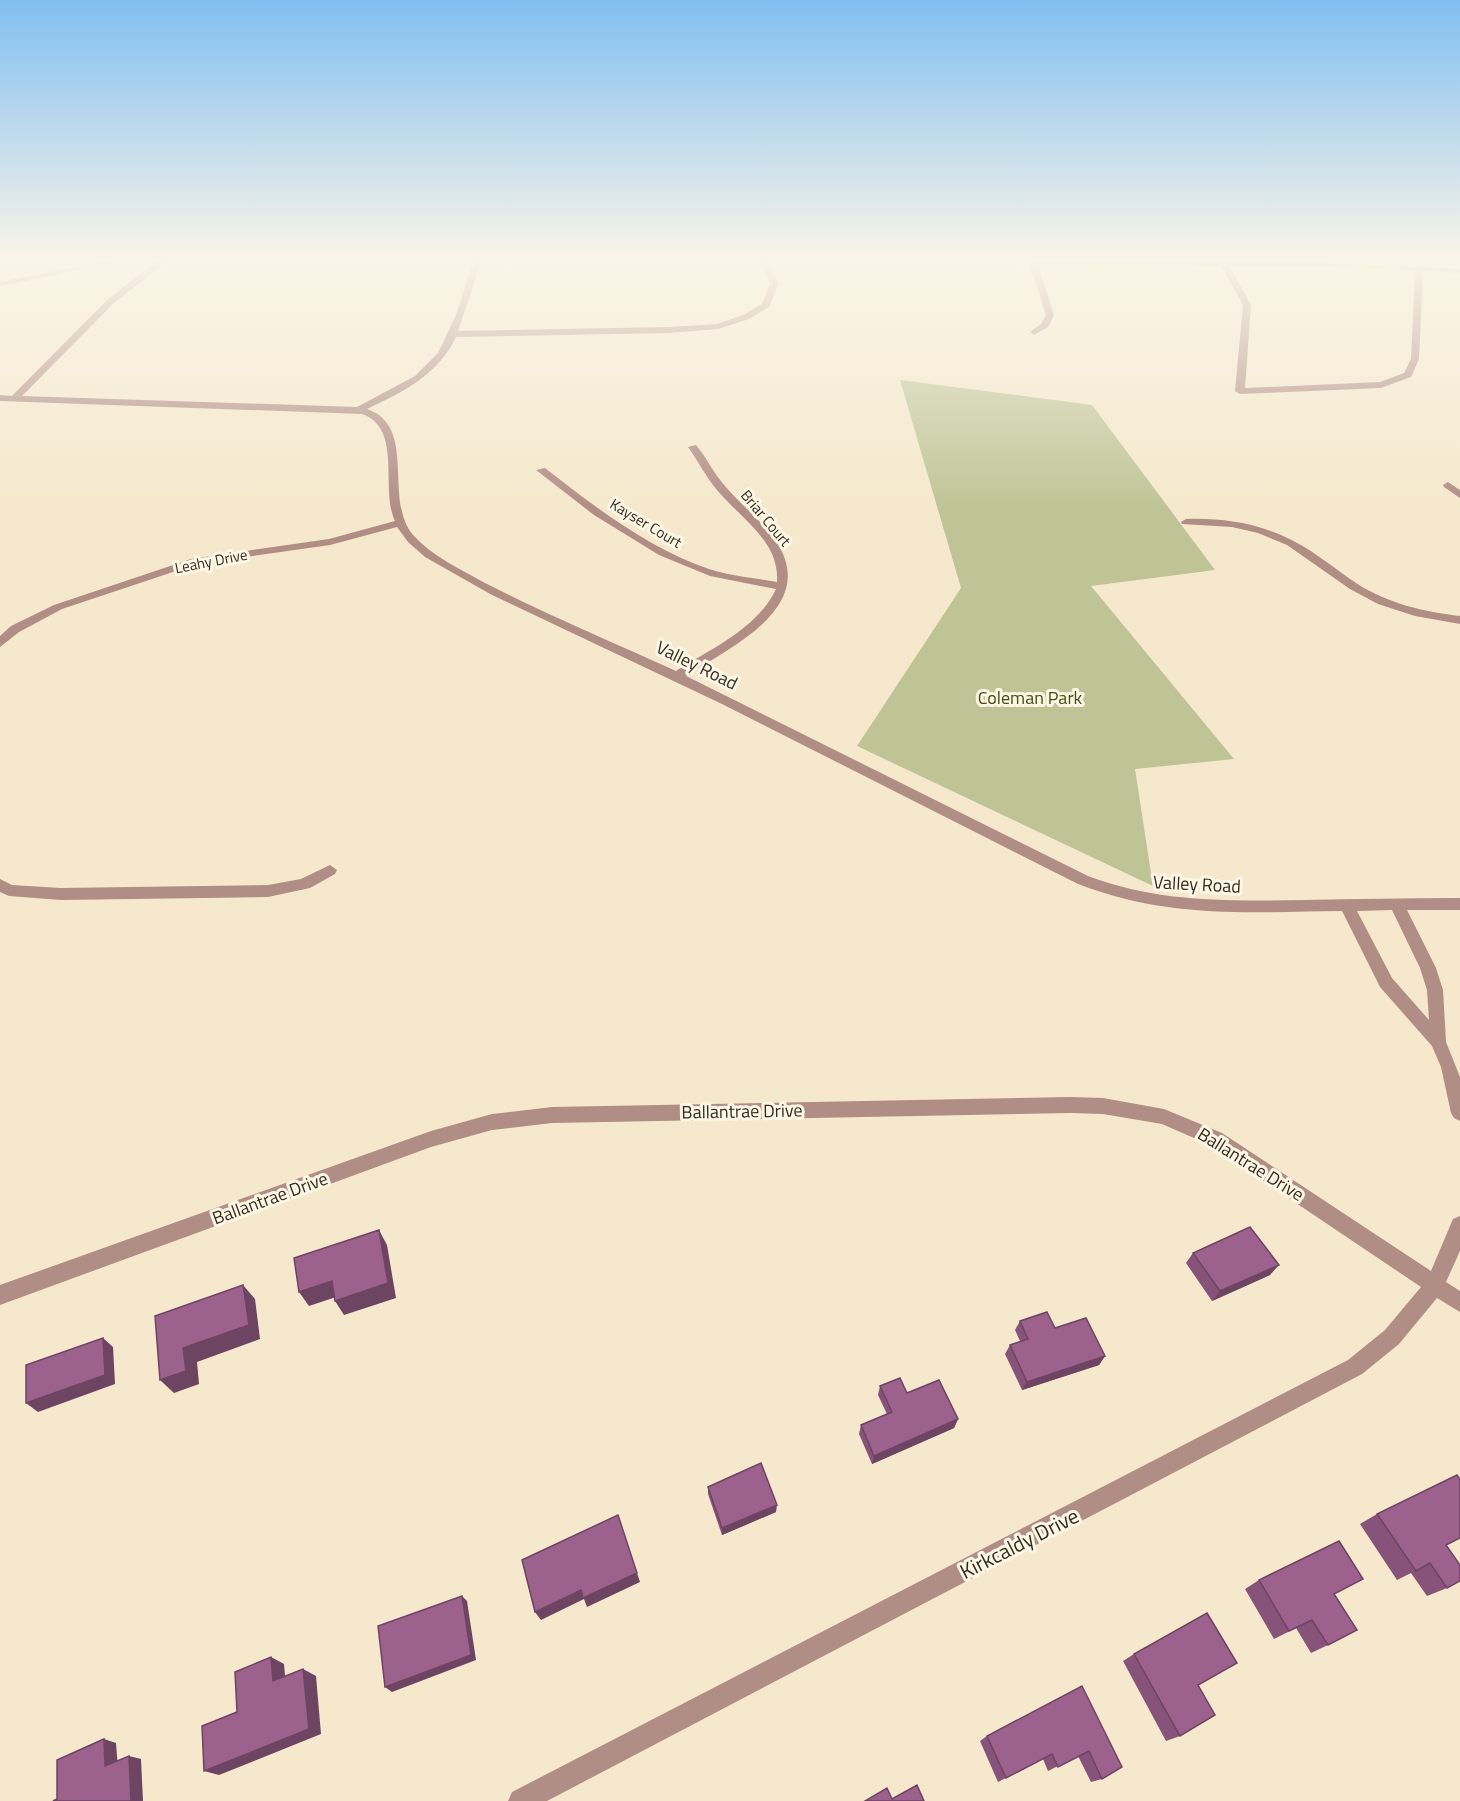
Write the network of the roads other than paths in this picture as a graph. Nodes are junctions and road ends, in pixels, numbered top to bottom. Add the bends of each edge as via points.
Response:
1 (69, 343) edge
2 (447, 343) edge
3 (1244, 343) edge
4 (1416, 343) edge
5 (0, 398) edge
6 (14, 399) junction
7 (358, 410) junction
8 (693, 447) dead end
9 (541, 470) dead end
10 (1448, 485) dead end
11 (1460, 495) edge
12 (1186, 522) dead end
13 (400, 523) junction
14 (781, 586) junction
15 (1460, 620) edge
16 (0, 643) edge
17 (677, 676) junction
18 (330, 870) dead end
19 (0, 885) edge
20 (1460, 904) edge
21 (1347, 905) junction
22 (1397, 905) junction
23 (1438, 1042) junction
24 (1460, 1113) edge
25 (1460, 1225) edge
26 (1434, 1285) junction
27 (0, 1295) edge
28 (1460, 1302) edge
29 (520, 1801) edge

1 - 6 street
2 - 7 street via 433,366
3 - 4 street via 1240,391 1381,385 1408,375 1415,359
5 - 6 street, Valley Road
6 - 7 street, Valley Road
7 - 13 street, Valley Road via 374,415 388,429 392,494
8 - 14 street, Briar Court via 720,486 780,552 785,569
9 - 14 street, Kayser Court via 583,503 671,558 705,572
10 - 11 street
12 - 15 street via 1208,521 1266,532 1304,550 1372,597 1418,613
13 - 16 street, Leahy Drive via 330,542 204,559 170,568 58,607 15,629
13 - 17 street, Valley Road via 414,542 465,577
14 - 17 street, Briar Court via 774,607
17 - 21 street, Valley Road via 1114,894 1156,904 1202,907
18 - 19 street via 305,884 268,891 61,894 9,890
20 - 22 street, Valley Road
21 - 22 street, Valley Road
21 - 23 street via 1386,982
22 - 23 street via 1432,979
23 - 24 street via 1449,1067
25 - 26 street, Kirkcaldy Drive
26 - 27 street, Ballantrae Drive via 1216,1139 1164,1117 1103,1106 1071,1105 552,1115 502,1120 431,1139
26 - 28 street, Ballantrae Drive
26 - 29 street, Kirkcaldy Drive via 1403,1329 1328,1383

